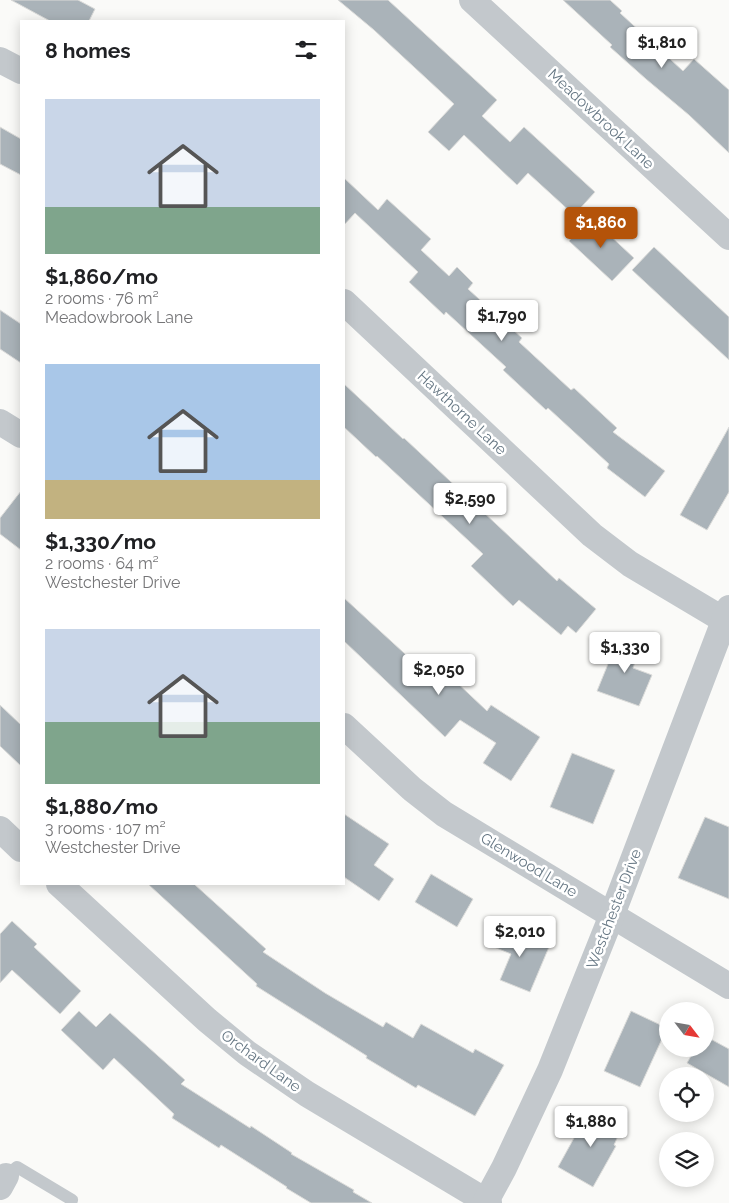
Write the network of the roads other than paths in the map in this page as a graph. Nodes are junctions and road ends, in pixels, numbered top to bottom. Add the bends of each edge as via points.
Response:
1 (472, 0) edge
2 (0, 60) edge
3 (20, 70) edge
4 (729, 237) edge
5 (345, 303) edge
6 (0, 422) edge
7 (20, 434) edge
8 (727, 617) edge
9 (345, 727) edge
10 (0, 829) edge
11 (20, 848) edge
12 (60, 885) edge
13 (612, 915) junction
14 (729, 986) edge
15 (3, 1181) edge
16 (486, 1202) edge
17 (71, 1203) edge

1 - 4 street, Meadowbrook Lane
2 - 3 street
5 - 8 street, Hawthorne Lane via 592,535 630,564
6 - 7 street
8 - 13 street, Westchester Drive
9 - 13 street, Glenwood Lane via 444,814
10 - 11 street
12 - 16 street, Orchard Lane via 247,1053 307,1094
13 - 14 street, Glenwood Lane
13 - 16 street, Westchester Drive via 550,1070
15 - 17 lane via 17,1166 72,1200

